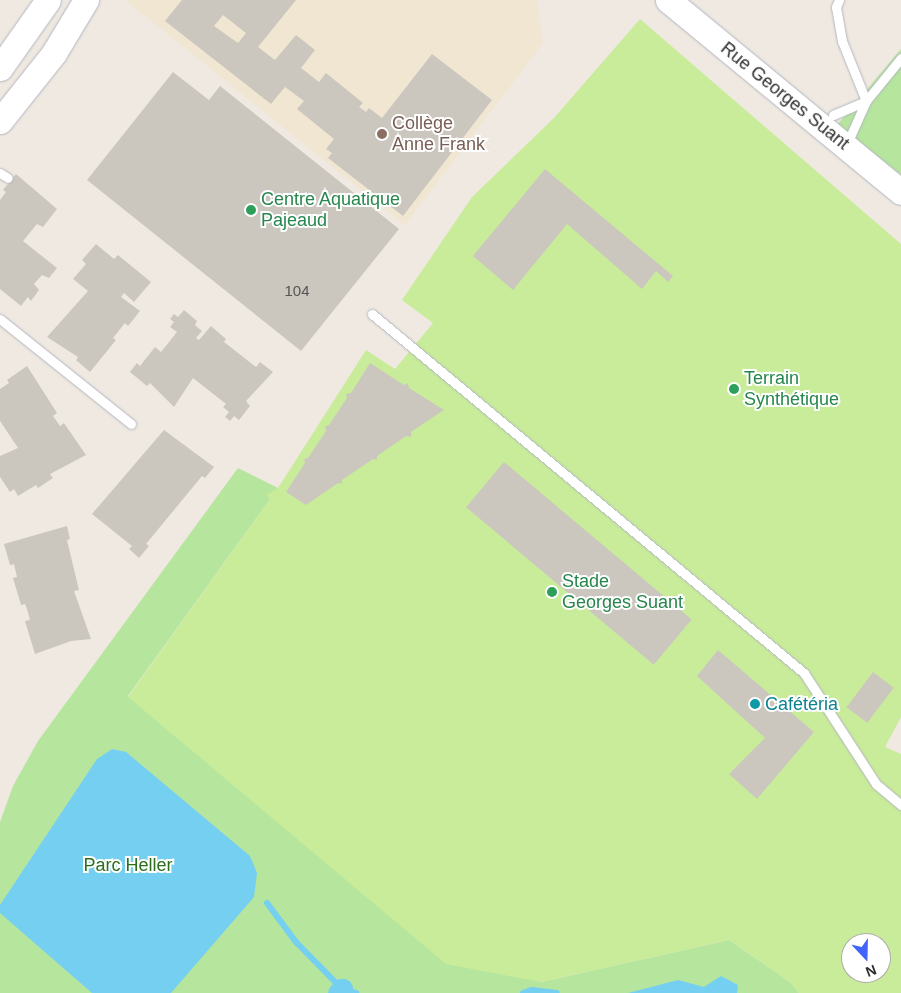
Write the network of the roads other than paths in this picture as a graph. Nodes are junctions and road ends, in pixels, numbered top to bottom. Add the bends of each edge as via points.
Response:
1 (48, 0) edge
2 (86, 0) edge
3 (668, 0) edge
4 (839, 0) edge
5 (901, 58) edge
6 (0, 68) edge
7 (866, 101) junction
8 (833, 115) dead end
9 (0, 121) edge
10 (846, 146) junction
11 (901, 192) edge
12 (372, 314) dead end
13 (0, 319) edge
14 (131, 424) dead end
15 (901, 805) edge

1 - 6 main road
2 - 9 main road via 57,48
3 - 10 main road, Rue Georges Suant
4 - 7 lane via 836,7 842,41
5 - 7 lane
7 - 8 lane
7 - 10 lane
10 - 11 main road, Rue Georges Suant
12 - 15 lane via 804,673 876,784
13 - 14 lane

